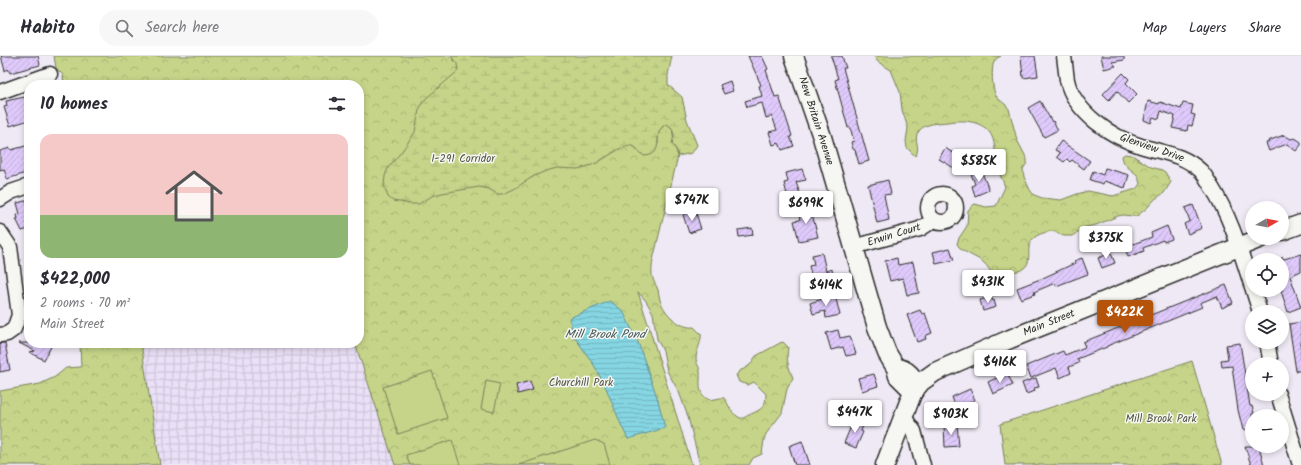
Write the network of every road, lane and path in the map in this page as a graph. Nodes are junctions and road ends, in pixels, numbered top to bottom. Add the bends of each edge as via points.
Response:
1 (794, 56) edge
2 (1064, 56) edge
3 (50, 74) dead end
4 (33, 80) edge
5 (24, 83) edge
6 (0, 92) edge
7 (24, 188) edge
8 (0, 199) edge
9 (934, 220) dead end
10 (1301, 224) edge
11 (1289, 228) edge
12 (0, 232) edge
13 (1245, 244) edge
14 (1239, 246) junction
15 (853, 247) junction
16 (1245, 265) edge
17 (0, 335) edge
18 (916, 388) junction
19 (1280, 401) edge
20 (904, 417) junction
21 (885, 465) edge
22 (923, 465) edge
23 (1300, 465) edge

1 - 15 main road, New Britain Avenue via 822,137
2 - 14 street, Glenview Drive via 1067,81 1074,98 1096,123 1114,135 1139,146 1188,160 1202,172 1217,195
3 - 4 street
5 - 6 street
7 - 8 street
9 - 15 street, Erwin Court via 920,229
10 - 11 main road
12 - 17 street via 10,247 19,314 14,329
13 - 14 main road, Main Street
14 - 16 street, Glenview Drive
14 - 18 main road, Main Street via 1010,339 935,372
15 - 18 main road, New Britain Avenue via 886,353 896,368 905,370 915,380
18 - 20 main road, Main Street
19 - 23 street
20 - 21 main road, Main Street
20 - 22 street via 914,432

